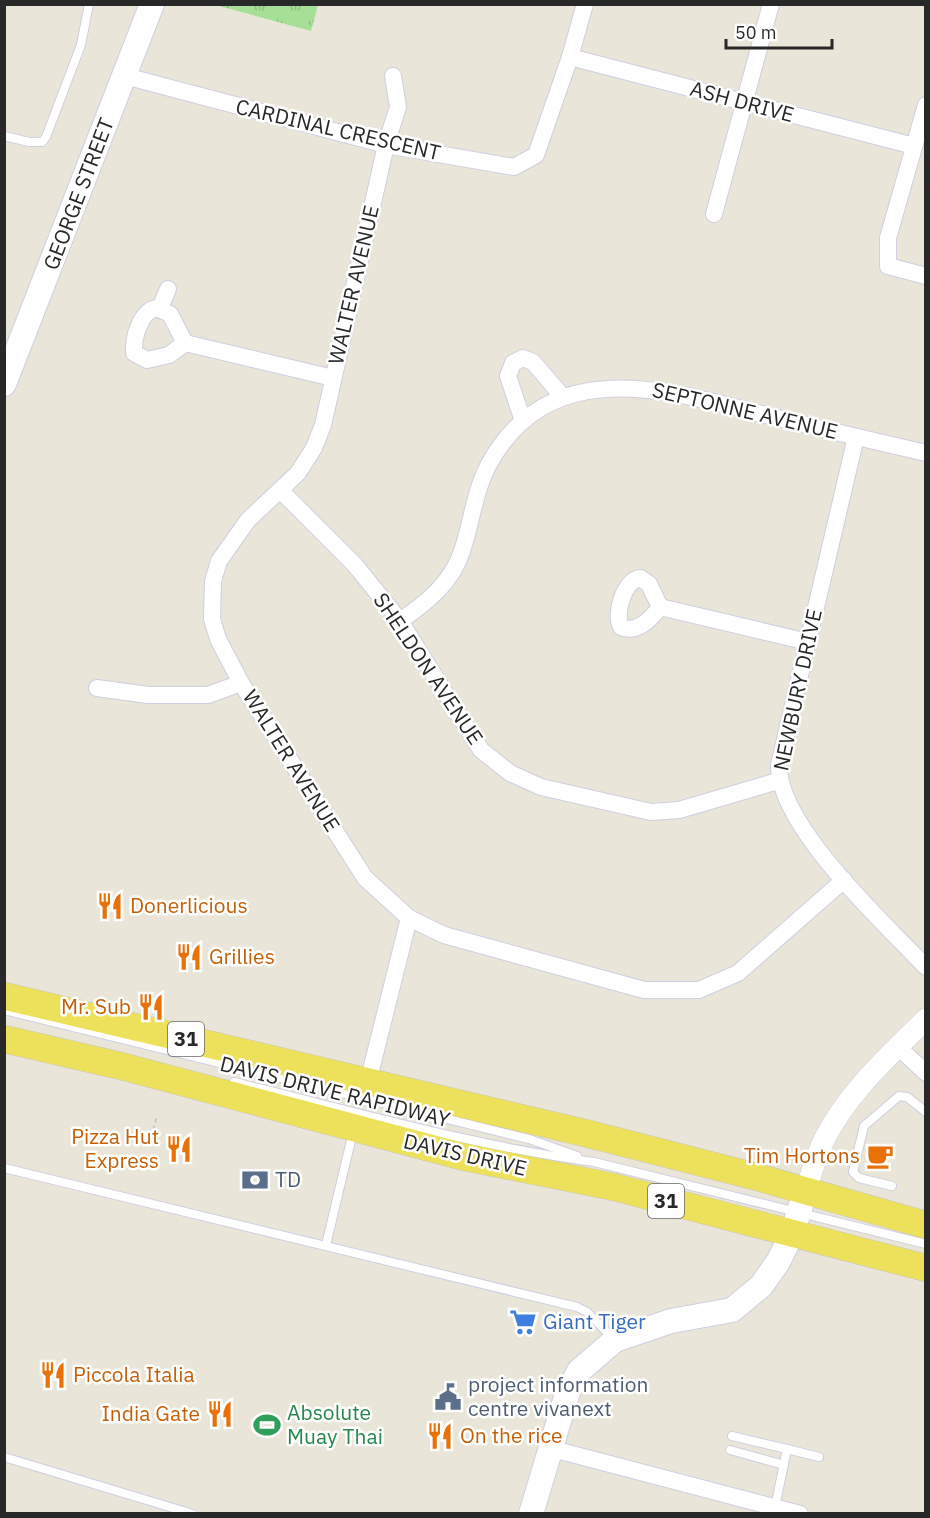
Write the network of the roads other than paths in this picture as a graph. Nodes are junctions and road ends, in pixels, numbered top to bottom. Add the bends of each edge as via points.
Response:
1 (89, 4) edge
2 (152, 4) edge
3 (585, 4) edge
4 (771, 4) edge
5 (570, 57) junction
6 (125, 76) junction
7 (393, 76) dead end
8 (745, 103) junction
9 (926, 105) edge
10 (4, 136) edge
11 (386, 145) junction
12 (914, 146) junction
13 (714, 214) dead end
14 (926, 276) edge
15 (168, 289) dead end
16 (160, 308) junction
17 (185, 343) junction
18 (333, 378) junction
19 (4, 384) edge
20 (563, 397) junction
21 (523, 421) junction
22 (856, 437) junction
23 (926, 453) edge
24 (281, 491) junction
25 (660, 607) junction
26 (400, 621) junction
27 (808, 642) junction
28 (241, 683) junction
29 (97, 688) dead end
30 (778, 781) junction
31 (844, 880) junction
32 (409, 918) junction
33 (926, 967) edge
34 (4, 996) edge
35 (4, 1010) edge
36 (926, 1019) edge
37 (4, 1039) edge
38 (898, 1047) junction
39 (926, 1073) edge
40 (229, 1081) dead end
41 (365, 1090) junction
42 (926, 1112) edge
43 (356, 1121) junction
44 (594, 1162) junction
45 (4, 1168) edge
46 (892, 1186) dead end
47 (799, 1212) junction
48 (926, 1225) edge
49 (926, 1244) edge
50 (326, 1245) junction
51 (926, 1268) edge
52 (615, 1340) junction
53 (732, 1436) dead end
54 (549, 1448) junction
55 (730, 1449) dead end
56 (787, 1449) junction
57 (819, 1456) dead end
58 (4, 1457) edge
59 (784, 1465) junction
60 (780, 1510) edge
61 (193, 1514) edge
62 (531, 1514) edge
63 (800, 1514) edge

1 - 10 lane via 81,45 46,137 42,142 29,142
2 - 6 main road, GEORGE STREET
3 - 5 street, CARDINAL CRESCENT
4 - 8 street
5 - 8 street, ASH DRIVE
5 - 11 street, CARDINAL CRESCENT via 536,155 514,167
6 - 11 street, CARDINAL CRESCENT
6 - 19 main road, GEORGE STREET
7 - 11 street, WALTER AVENUE via 398,107
8 - 12 street, ASH DRIVE
8 - 13 street
9 - 12 street
11 - 18 street, WALTER AVENUE
12 - 14 street via 888,238 888,266
15 - 16 street
16 - 17 street via 176,322
16 - 17 street via 152,308 144,315 134,353 152,361 177,351
17 - 18 street
18 - 24 street, WALTER AVENUE via 324,425 314,448
20 - 21 street, SEPTONNE AVENUE
20 - 21 street via 533,362 523,358 513,363 508,376
20 - 22 street, SEPTONNE AVENUE via 594,389 649,389
21 - 26 street, SEPTONNE AVENUE via 496,450 482,476 462,553 453,571 432,597
22 - 23 street, SEPTONNE AVENUE
22 - 27 street, NEWBURY DRIVE
24 - 26 street, SHELDON AVENUE via 355,565
24 - 28 street, WALTER AVENUE via 230,541 213,581 212,619
25 - 25 street via 641,570 627,586 618,618 621,627 639,627
25 - 27 street
26 - 30 street, SHELDON AVENUE via 481,750 524,781 651,812 679,810
27 - 30 street, NEWBURY DRIVE
28 - 29 street via 208,695 148,695
28 - 32 street, WALTER AVENUE via 365,878
30 - 31 street, NEWBURY DRIVE via 801,826
31 - 32 street, WALTER AVENUE via 738,973 699,990 644,990 444,936
31 - 33 street, NEWBURY DRIVE
32 - 41 street
34 - 41 main road, DAVIS DRIVE / 31
35 - 41 lane, DAVIS DRIVE RAPIDWAY
36 - 38 street
37 - 43 main road, DAVIS DRIVE / 31
38 - 39 street
38 - 47 street via 833,1123
40 - 43 lane, DAVIS DRIVE RAPIDWAY
41 - 43 lane
41 - 44 lane, DAVIS DRIVE RAPIDWAY
41 - 47 main road, DAVIS DRIVE / 31 via 589,1134 757,1177
42 - 46 lane via 907,1097 899,1096 862,1128 853,1172 859,1178
43 - 44 lane, DAVIS DRIVE RAPIDWAY
43 - 47 main road, DAVIS DRIVE / 31 via 464,1157 614,1187
43 - 50 lane
44 - 47 lane, DAVIS DRIVE RAPIDWAY
45 - 50 lane
47 - 48 main road, DAVIS DRIVE / 31
47 - 49 lane, DAVIS DRIVE RAPIDWAY
47 - 51 main road, DAVIS DRIVE / 31
47 - 52 main road via 761,1287 732,1310 671,1321
50 - 52 lane via 577,1307
52 - 54 main road via 579,1371
53 - 56 lane
54 - 60 street
54 - 62 main road
55 - 59 lane
56 - 57 lane
56 - 59 lane
58 - 61 lane
59 - 60 lane
60 - 63 street

